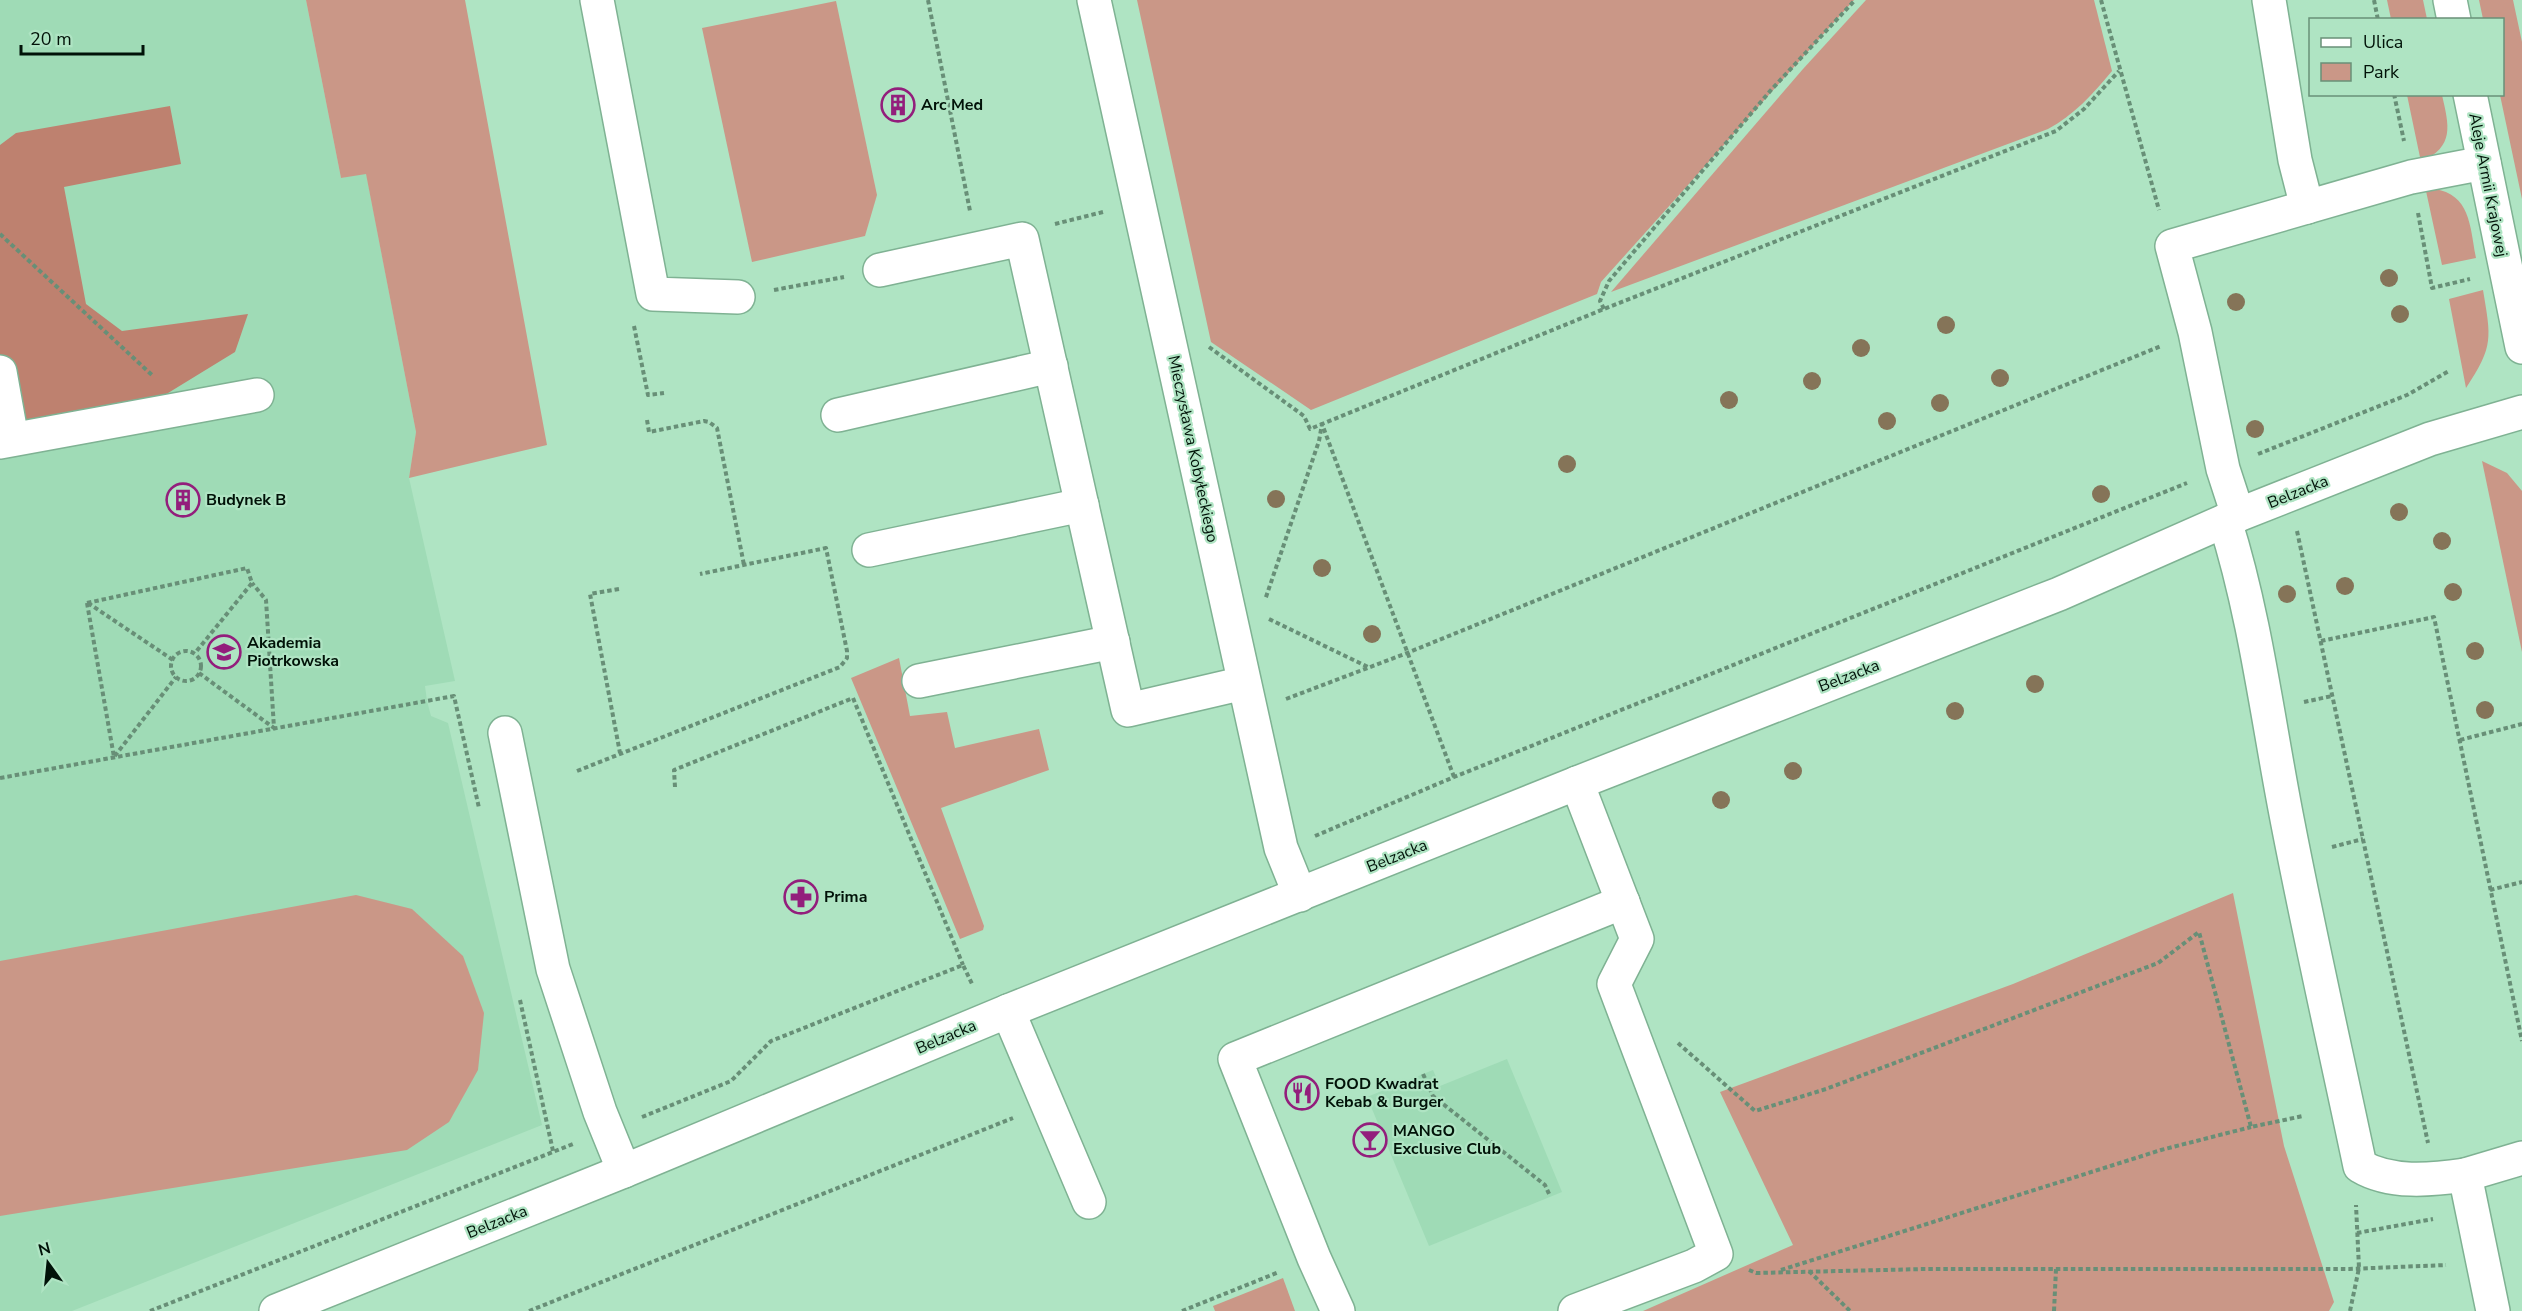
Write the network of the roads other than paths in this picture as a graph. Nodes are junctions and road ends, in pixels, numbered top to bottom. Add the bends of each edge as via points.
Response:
1 (597, 0) edge
2 (1094, 0) edge
3 (2269, 0) edge
4 (2450, 0) edge
5 (2454, 18) edge
6 (2470, 96) edge
7 (2484, 163) junction
8 (2307, 207) junction
9 (880, 270) road end
10 (738, 297) road end
11 (2522, 347) edge
12 (1051, 366) junction
13 (0, 372) edge
14 (257, 395) dead end
15 (2522, 412) edge
16 (838, 415) dead end
17 (6, 441) edge
18 (1082, 505) junction
19 (2231, 518) junction
20 (869, 550) dead end
21 (1113, 642) junction
22 (919, 681) dead end
23 (1244, 683) junction
24 (505, 733) dead end
25 (1577, 783) junction
26 (1300, 895) junction
27 (1623, 902) junction
28 (1008, 1011) junction
29 (2522, 1158) edge
30 (624, 1171) junction
31 (2450, 1177) junction
32 (1089, 1202) dead end
33 (293, 1308) edge
34 (1338, 1311) edge
35 (1575, 1311) edge
36 (2493, 1311) edge

1 - 10 street via 653,294
2 - 23 street, Mieczysława Kobyłeckiego
3 - 8 street
4 - 5 street
6 - 7 street, Aleje Armii Krajowej
7 - 8 street via 2411,177
7 - 11 street, Aleje Armii Krajowej
8 - 19 street via 2172,246 2195,332
9 - 12 street via 1022,239
12 - 16 street
12 - 18 street
13 - 17 street
14 - 17 street
15 - 19 street, Belzacka via 2430,440
18 - 20 street
18 - 21 street
19 - 25 street, Belzacka via 2059,594
19 - 31 street via 2288,824 2360,1166 2374,1175
21 - 22 street
21 - 23 street via 1128,710
23 - 26 street, Mieczysława Kobyłeckiego via 1281,848
24 - 30 street via 553,969
25 - 26 street, Belzacka
25 - 27 street
26 - 28 street, Belzacka
27 - 34 street via 1234,1059
27 - 35 street via 1636,939 1614,984 1716,1254
28 - 30 street, Belzacka
28 - 32 street
29 - 31 street
30 - 33 street, Belzacka
31 - 36 street via 2483,1263

